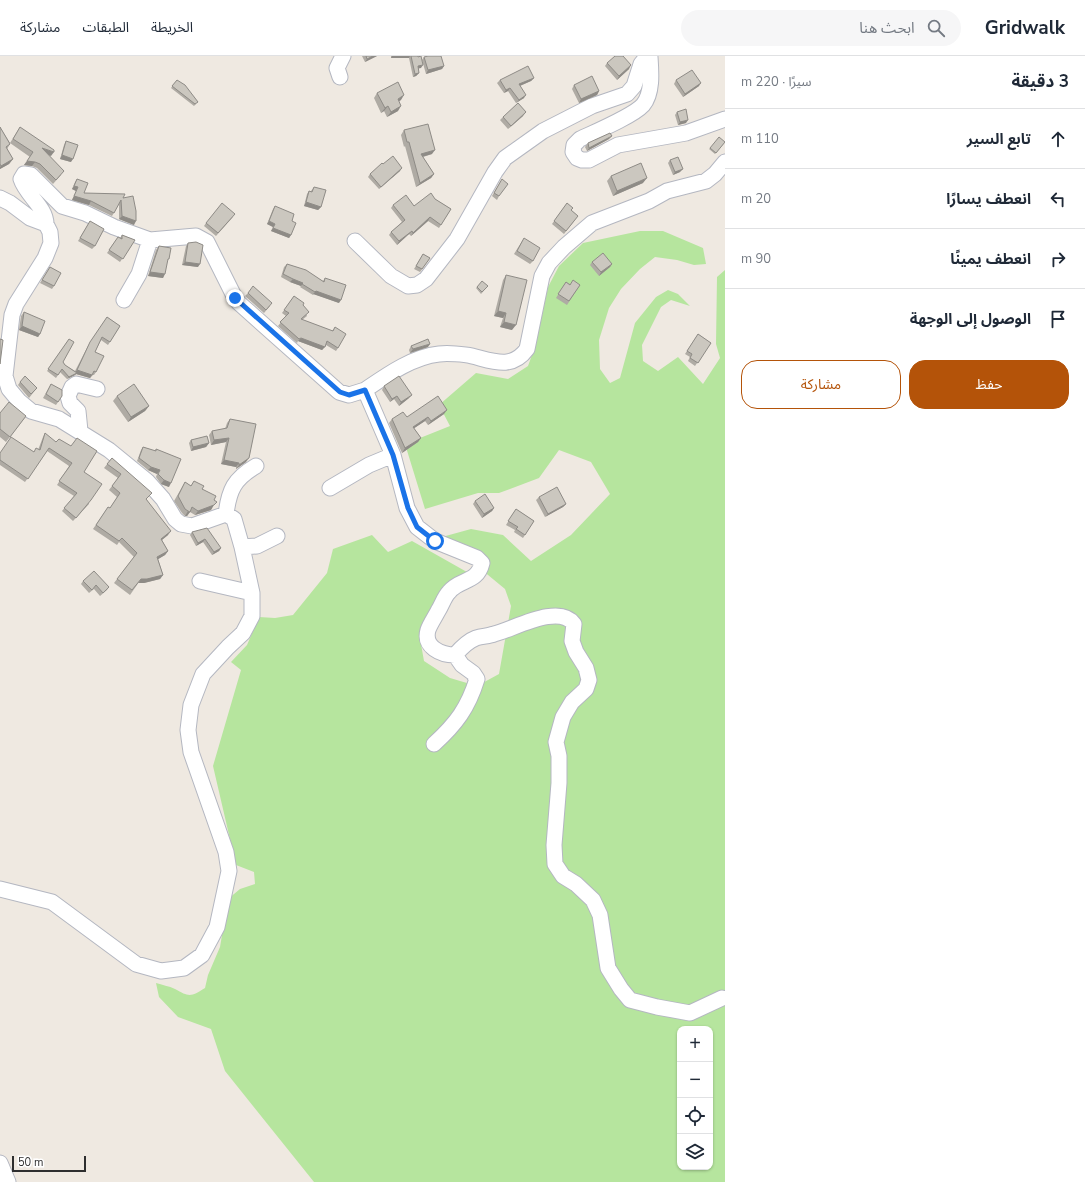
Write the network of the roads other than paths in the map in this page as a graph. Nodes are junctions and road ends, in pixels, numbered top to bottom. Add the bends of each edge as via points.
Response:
1 (343, 56) edge
2 (651, 56) edge
3 (340, 77) dead end
4 (725, 119) edge
5 (725, 162) edge
6 (0, 198) edge
7 (46, 224) junction
8 (150, 240) junction
9 (355, 241) dead end
10 (124, 300) dead end
11 (97, 389) dead end
12 (365, 390) junction
13 (80, 431) junction
14 (393, 455) junction
15 (256, 466) dead end
16 (330, 488) dead end
17 (226, 514) junction
18 (277, 536) dead end
19 (242, 547) junction
20 (200, 581) dead end
21 (252, 593) junction
22 (455, 655) junction
23 (434, 744) dead end
24 (0, 889) edge
25 (722, 998) dead end
26 (0, 1163) edge
27 (8, 1182) edge

1 - 3 street via 337,68
2 - 4 street via 649,90 643,104 632,114 580,139 574,145 573,152 577,158 589,160 618,145 686,133
2 - 9 street via 641,64 634,86 627,94 592,106 550,128 505,158 457,239 426,279 408,286 391,276
5 - 12 street via 706,181 667,192 592,223 564,247 549,263 542,276 527,348 522,356 509,362 495,363 471,356 439,354 414,360
6 - 7 street via 30,218
7 - 8 street via 46,216 23,186 21,179 24,174 31,175 62,206
7 - 13 street via 51,243 12,315 5,376 8,389 31,411 59,419
8 - 10 street via 138,274
8 - 12 street via 196,236 207,242 239,303 340,392 349,395
11 - 13 street via 76,384 68,396 70,403 78,411
12 - 14 street
13 - 17 street via 109,450 147,481 163,498 175,519 181,524 192,526
14 - 16 street via 369,464
14 - 22 street via 408,508 417,527 435,541 477,558 482,563 474,578 449,592 428,629 427,638 433,649 446,655
15 - 17 street via 242,474 236,482 228,498
17 - 19 street via 234,519
18 - 19 street via 258,546
19 - 21 street
20 - 21 street
21 - 24 street via 252,616 243,633 204,674 191,705 188,730 191,752 226,852 229,871 217,927 202,955 184,968 161,971 136,964 52,902
22 - 23 street via 477,679 461,716
22 - 25 street via 464,645 476,638 532,620 560,616 570,618 574,624 572,641 586,668 589,680 586,689 572,702 562,717 556,742 559,783 555,864 563,876 593,900 600,915 608,968 630,1000 690,1013
26 - 27 street

